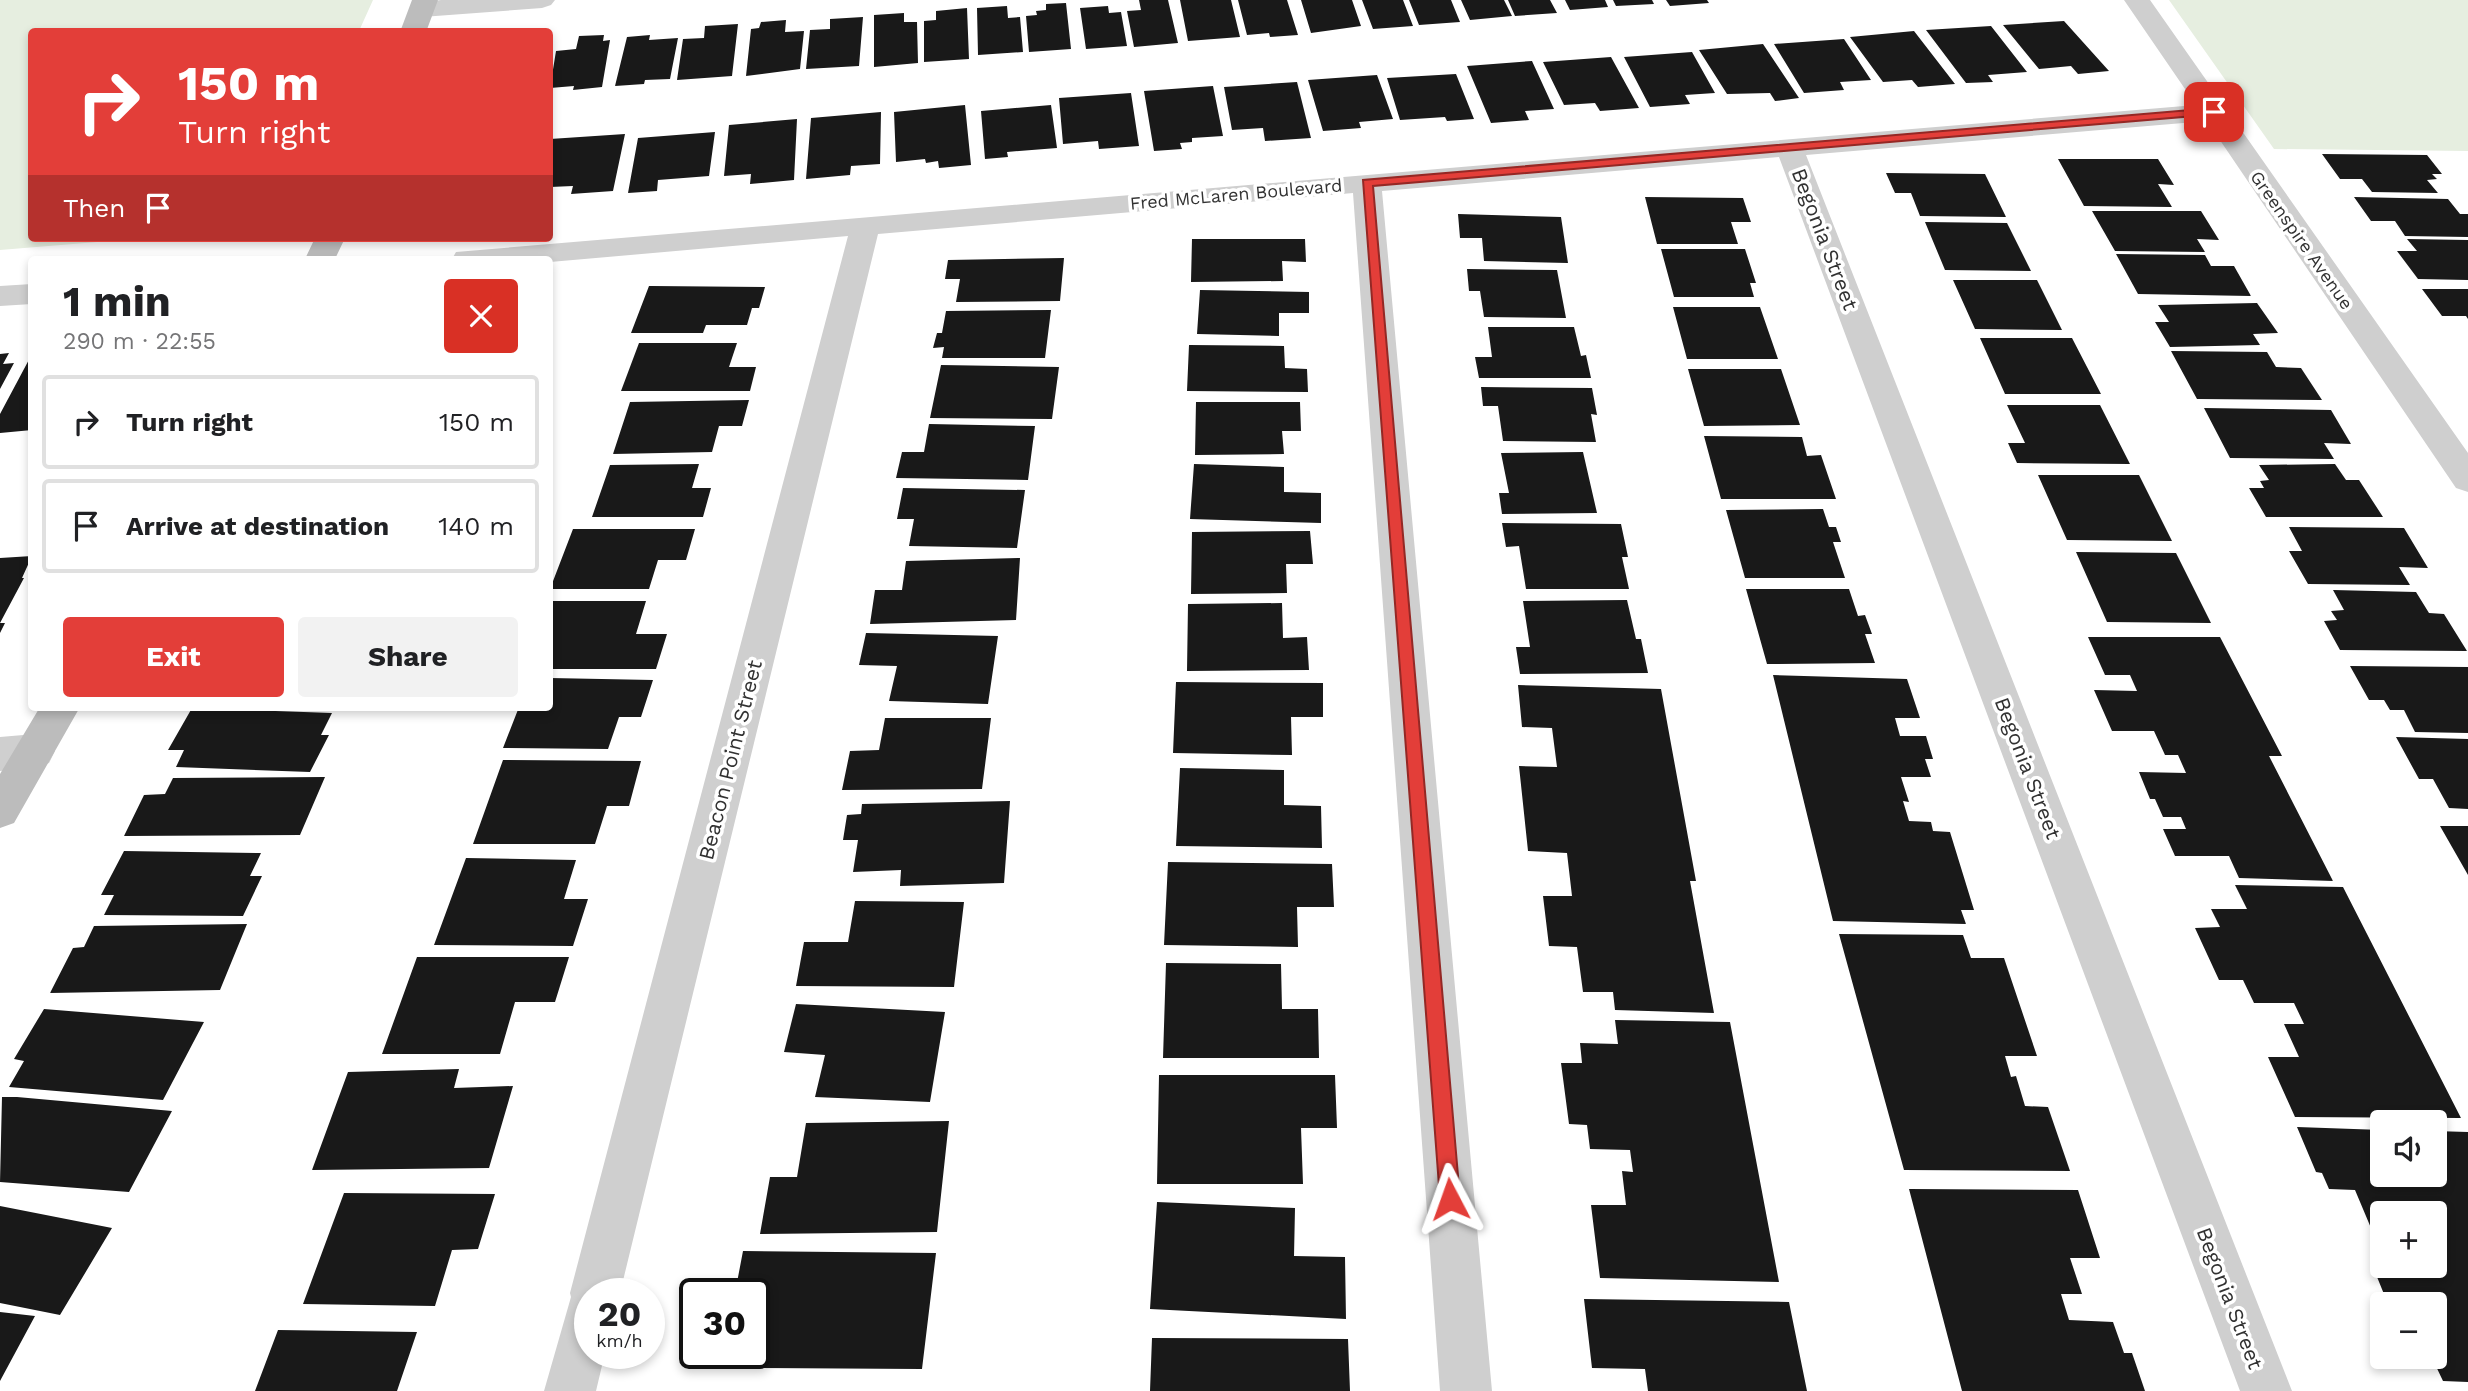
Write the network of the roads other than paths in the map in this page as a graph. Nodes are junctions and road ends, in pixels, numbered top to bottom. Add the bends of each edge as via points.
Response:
1 (542, 0) edge
2 (2137, 0) edge
3 (420, 13) edge
4 (2214, 112) junction
5 (1789, 146) junction
6 (1367, 183) junction
7 (865, 226) junction
8 (503, 256) edge
9 (28, 294) edge
10 (0, 296) edge
11 (2468, 479) edge
12 (57, 711) edge
13 (18, 752) edge
14 (0, 810) edge
15 (599, 1278) edge
16 (576, 1369) edge
17 (570, 1391) edge
18 (1466, 1391) edge
19 (2266, 1391) edge

1 - 3 street
2 - 4 street, Greenspire Avenue
4 - 5 street, Fred McLaren Boulevard
4 - 11 street, Greenspire Avenue
5 - 6 street, Fred McLaren Boulevard
5 - 19 street, Begonia Street
6 - 7 street, Fred McLaren Boulevard
6 - 18 street
7 - 8 street, Fred McLaren Boulevard
7 - 15 street, Beacon Point Street
9 - 10 street
12 - 13 street
13 - 14 street
16 - 17 street

